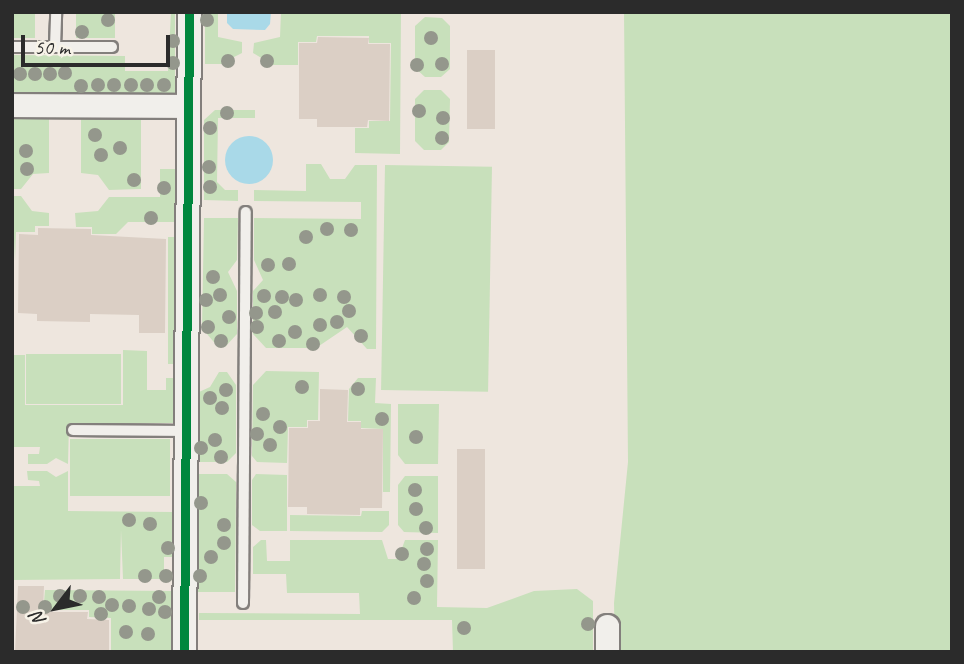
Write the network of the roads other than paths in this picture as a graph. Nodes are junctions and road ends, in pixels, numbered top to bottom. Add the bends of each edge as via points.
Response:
1 (56, 12) edge
2 (188, 12) edge
3 (12, 47) edge
4 (55, 47) junction
5 (112, 47) dead end
6 (12, 105) edge
7 (187, 106) junction
8 (246, 212) dead end
9 (73, 430) dead end
10 (186, 431) junction
11 (243, 603) dead end
12 (607, 626) dead end
13 (184, 652) edge
14 (607, 652) edge

1 - 4 lane
2 - 7 street
3 - 4 lane
4 - 5 lane
6 - 7 street
7 - 10 street
8 - 11 lane
9 - 10 lane
10 - 13 street
12 - 14 street

